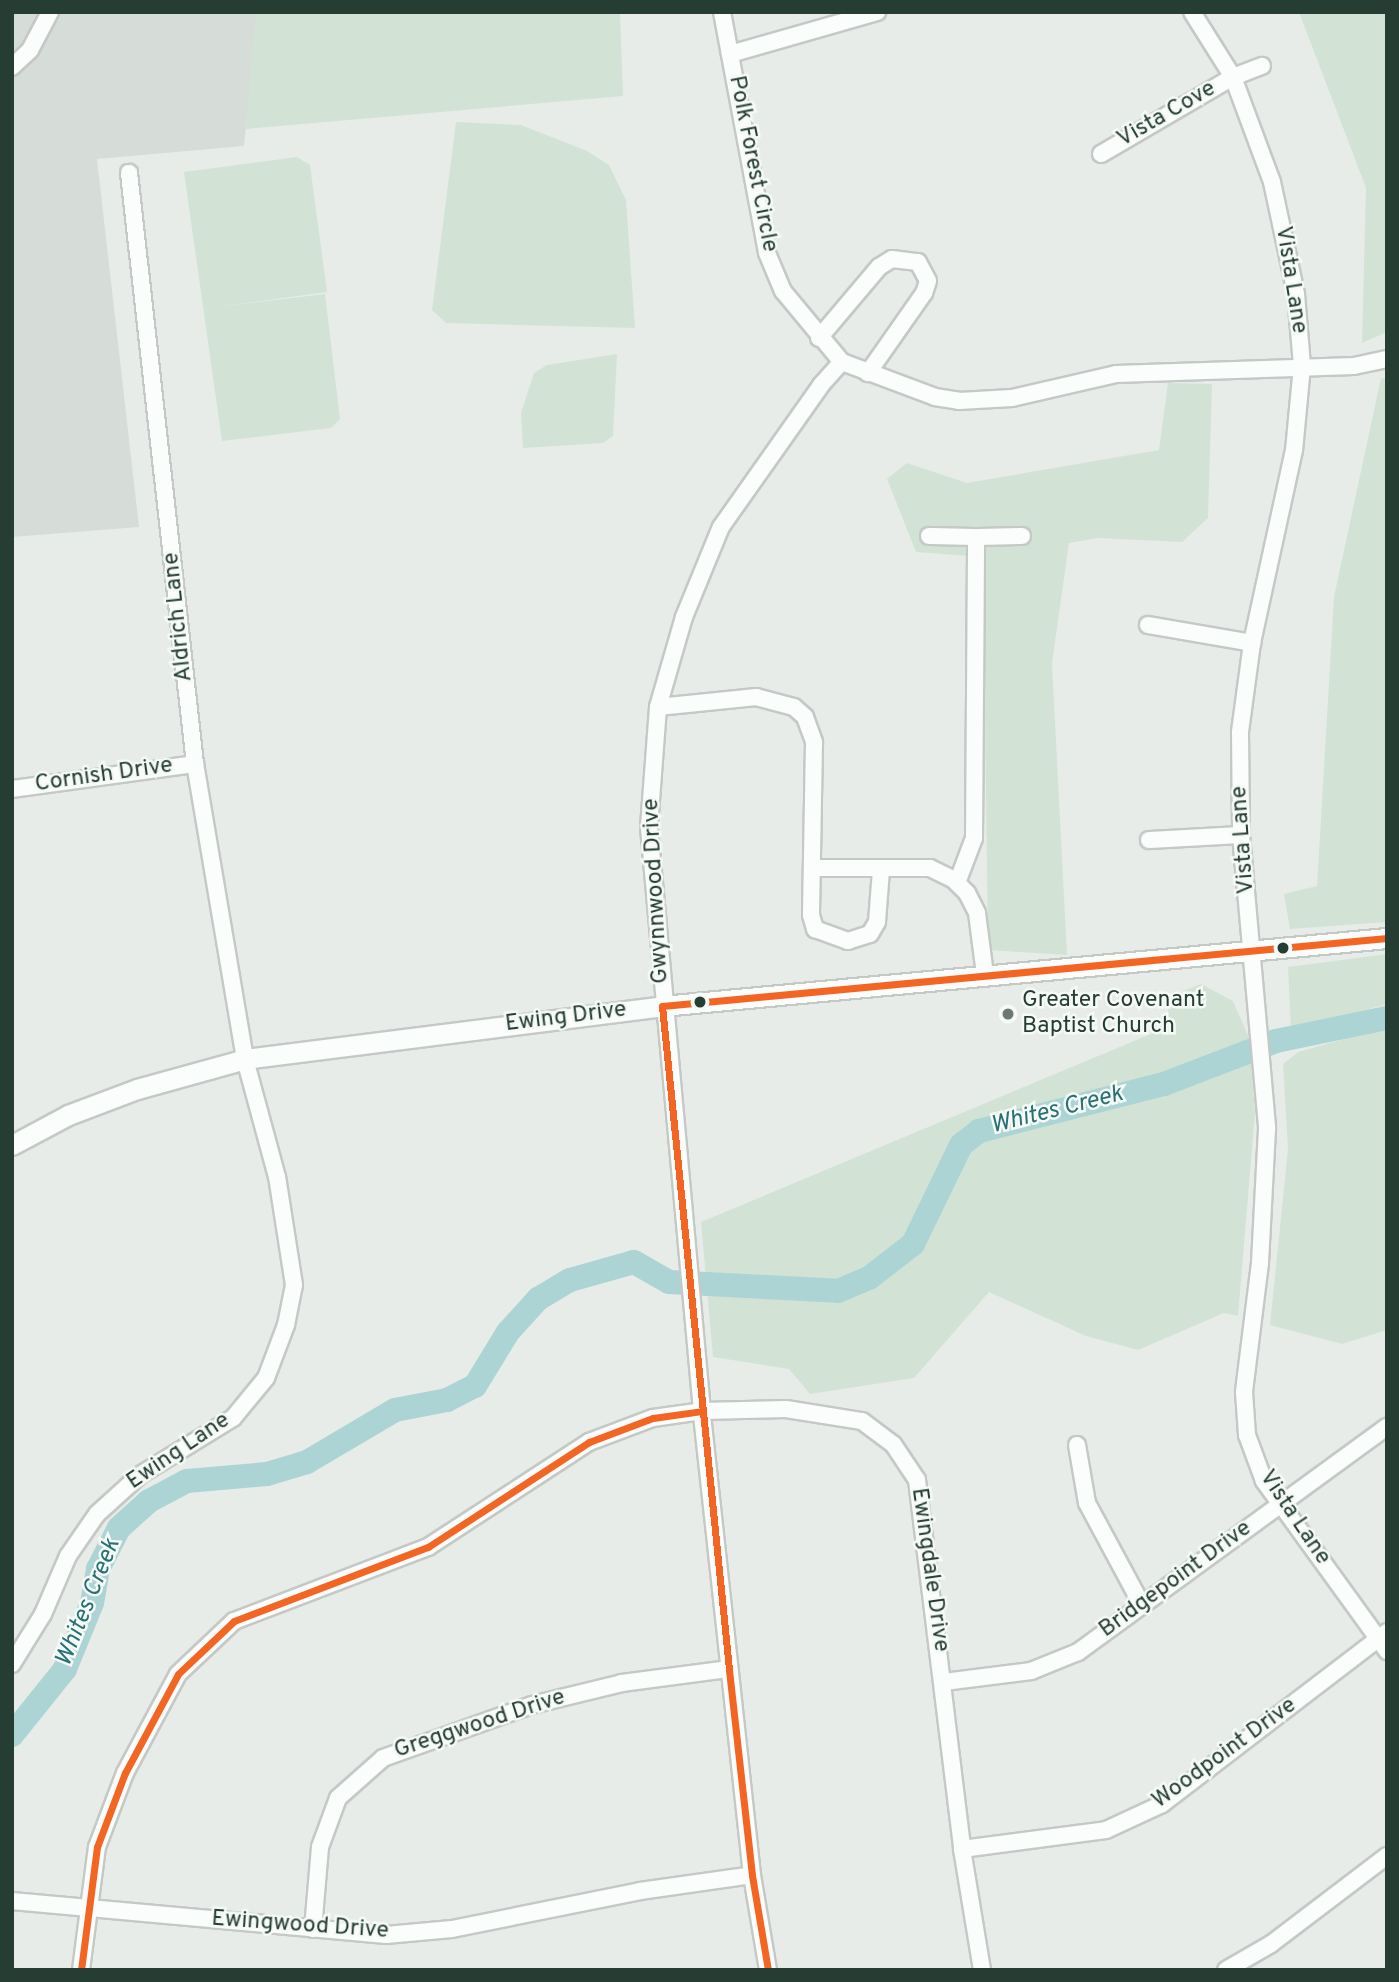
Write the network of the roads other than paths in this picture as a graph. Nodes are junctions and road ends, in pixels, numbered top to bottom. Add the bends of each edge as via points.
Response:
1 (50, 12) edge
2 (722, 12) edge
3 (877, 12) edge
4 (1192, 12) edge
5 (730, 54) junction
6 (1262, 66) dead end
7 (12, 67) edge
8 (1233, 77) junction
9 (1101, 154) dead end
10 (129, 173) dead end
11 (819, 338) junction
12 (1387, 359) edge
13 (842, 362) junction
14 (1302, 366) junction
15 (868, 373) junction
16 (929, 536) dead end
17 (1022, 536) dead end
18 (976, 537) junction
19 (1148, 625) dead end
20 (1252, 643) junction
21 (657, 707) junction
22 (195, 764) junction
23 (12, 789) edge
24 (1241, 835) junction
25 (1149, 840) dead end
26 (812, 868) junction
27 (881, 870) junction
28 (957, 883) junction
29 (1387, 938) edge
30 (1253, 952) junction
31 (985, 975) junction
32 (662, 1006) junction
33 (245, 1059) junction
34 (12, 1145) edge
35 (702, 1411) junction
36 (1387, 1427) edge
37 (1077, 1445) dead end
38 (1280, 1503) junction
39 (1142, 1605) junction
40 (1384, 1640) edge
41 (12, 1664) edge
42 (729, 1669) junction
43 (944, 1682) junction
44 (962, 1849) junction
45 (1387, 1856) edge
46 (752, 1875) junction
47 (12, 1901) edge
48 (88, 1908) junction
49 (313, 1929) junction
50 (81, 1970) edge
51 (768, 1970) edge
52 (982, 1970) edge
53 (1226, 1970) edge

1 - 7 street via 30,50
2 - 5 street, Polk Forest Circle
3 - 5 street
4 - 8 street, Vista Lane
5 - 11 street, Polk Forest Circle via 767,253 783,291
6 - 8 street, Vista Cove
8 - 9 street, Vista Cove
8 - 14 street, Vista Lane via 1272,181 1296,294
10 - 22 street, Aldrich Lane
11 - 13 street, Polk Forest Circle
11 - 15 street via 879,267 892,259 918,262 928,281 924,293
12 - 14 street, Polk Forest Circle via 1354,366
13 - 15 street, Polk Forest Circle
13 - 21 street, Gwynnwood Drive via 721,527 684,617
14 - 15 street, Polk Forest Circle via 1116,374 1012,398 934,397
14 - 20 street, Vista Lane via 1294,450
16 - 18 street
17 - 18 street
18 - 28 street via 974,838
19 - 20 street
20 - 24 street, Vista Lane via 1240,732
21 - 26 street via 756,697 794,707 805,717 814,742
21 - 32 street, Gwynnwood Drive via 649,827
22 - 23 street, Cornish Drive
22 - 33 street, Aldrich Lane
24 - 25 street
24 - 30 street, Vista Lane
26 - 27 street
26 - 27 street via 815,929 848,941 863,939 877,922
27 - 28 street via 930,868
28 - 31 street via 977,913
29 - 30 street, Ewing Drive
30 - 31 street, Ewing Drive
30 - 38 street, Vista Lane via 1267,1129 1259,1263 1244,1392 1247,1435 1264,1481
31 - 32 street, Ewing Drive
32 - 33 street, Ewing Drive
32 - 35 street, Gwynnwood Drive
33 - 34 street, Ewing Drive via 137,1089 68,1115
33 - 41 street, Ewing Lane via 292,1253 294,1286 286,1325 266,1378 233,1418 140,1475 97,1514 68,1556 43,1615
35 - 42 street, Gwynnwood Drive
35 - 43 street, Ewingdale Drive via 786,1409 862,1421 893,1444 918,1480
35 - 48 street, Ewingdale Drive via 653,1418 589,1442 428,1547 234,1621 178,1674 125,1773 97,1847
36 - 38 street, Bridgepoint Drive
37 - 39 street via 1087,1503
38 - 39 street, Bridgepoint Drive
38 - 40 street, Vista Lane
39 - 43 street, Bridgepoint Drive via 1078,1652 1031,1671
40 - 44 street, Woodpoint Drive via 1163,1804 1106,1830
42 - 46 street, Gwynnwood Drive
42 - 49 street, Greggwood Drive via 622,1683 545,1702 383,1758 338,1798 320,1846
43 - 44 street, Ewingdale Drive
44 - 52 street, Ewingdale Drive
45 - 53 street via 1270,1944
46 - 49 street, Ewingwood Drive via 640,1891 452,1929 386,1935
46 - 51 street, Gwynnwood Drive
47 - 48 street, Ewingwood Drive
48 - 49 street, Ewingwood Drive
48 - 50 street, Ewingdale Drive

